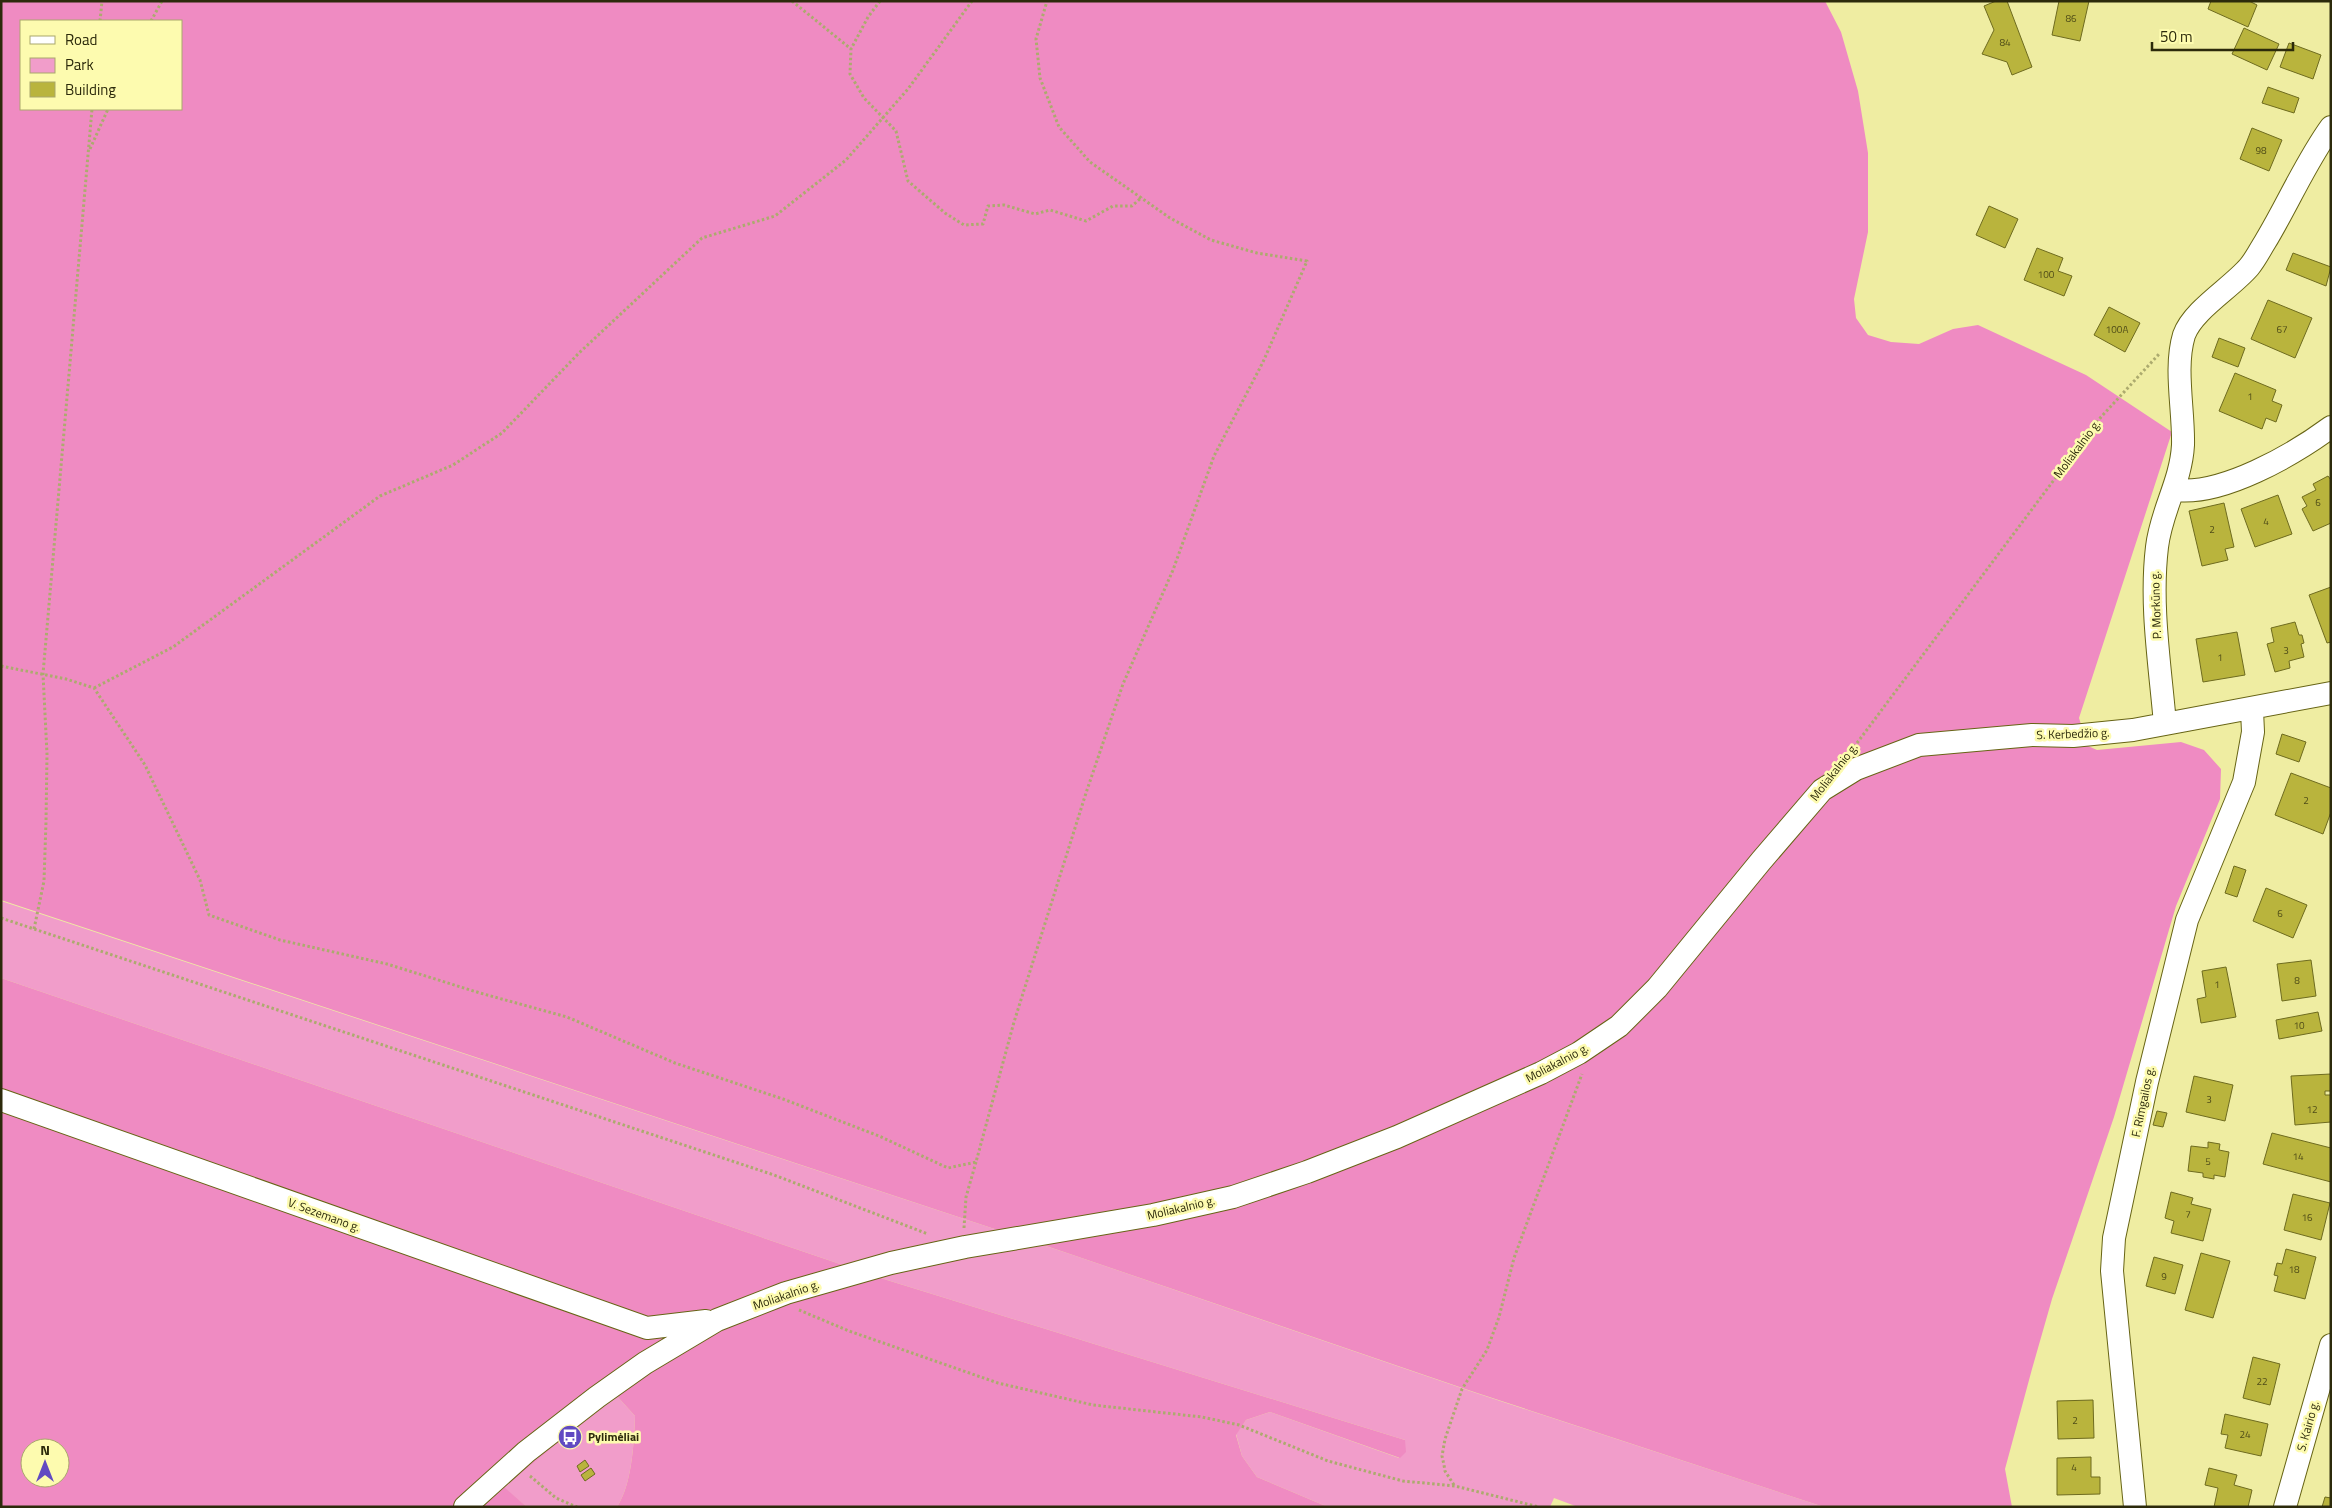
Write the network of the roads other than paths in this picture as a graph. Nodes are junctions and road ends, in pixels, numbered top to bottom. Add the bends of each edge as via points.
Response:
1 (2331, 127) edge
2 (2331, 427) edge
3 (2175, 490) junction
4 (2331, 693) edge
5 (2252, 710) junction
6 (2165, 724) junction
7 (1822, 790) joint
8 (1, 1100) edge
9 (717, 1320) junction
10 (647, 1328) junction
11 (2331, 1344) edge
12 (645, 1363) junction
13 (465, 1507) edge
14 (2135, 1507) edge
15 (2285, 1507) edge

1 - 3 street, P. Morkūno g. via 2315,149 2249,267 2194,320 2185,334 2182,346 2183,445
2 - 3 street via 2306,446 2222,485 2188,492
3 - 6 street, P. Morkūno g. via 2163,519 2154,571
4 - 5 street, S. Kerbedžio g.
5 - 6 street, S. Kerbedžio g.
5 - 14 street, F. Rimgailos g. via 2253,732 2244,782 2187,920 2147,1082 2114,1238 2112,1271
6 - 7 street, S. Kerbedžio g. via 2098,735 2032,735 1919,745 1856,769
7 - 9 street, Moliakalnio g. via 1658,988 1619,1026 1579,1053 1534,1077 1397,1137 1232,1197 1153,1215 891,1263 786,1293
8 - 10 street, V. Sezemano g.
9 - 10 street, V. Sezemano g.
9 - 12 street, Moliakalnio g.
10 - 12 street
11 - 15 street, S. Kairio g.
12 - 13 street, Moliakalnio g. via 514,1463

